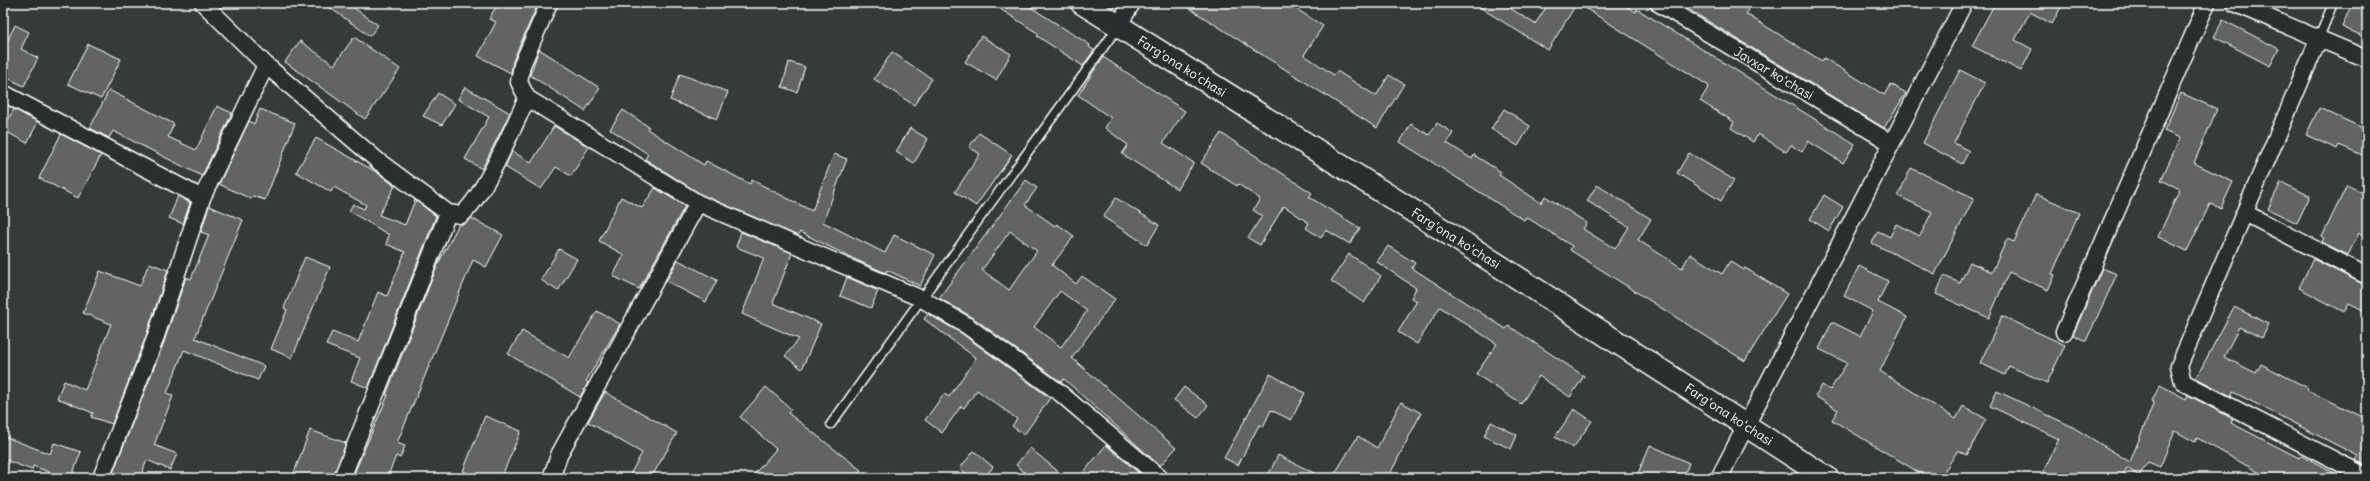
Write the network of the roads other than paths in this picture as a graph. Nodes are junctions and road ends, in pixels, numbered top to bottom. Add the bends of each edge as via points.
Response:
1 (203, 3) edge
2 (549, 3) edge
3 (1082, 3) edge
4 (1132, 3) edge
5 (1658, 3) edge
6 (1964, 3) edge
7 (2207, 3) edge
8 (2234, 3) edge
9 (2333, 3) edge
10 (1118, 26) junction
11 (2319, 38) junction
12 (2367, 59) edge
13 (266, 65) junction
14 (3, 93) edge
15 (527, 98) junction
16 (1891, 143) junction
17 (202, 198) junction
18 (698, 203) junction
19 (448, 213) junction
20 (2244, 213) junction
21 (2367, 276) edge
22 (922, 300) junction
23 (2064, 332) dead end
24 (831, 424) dead end
25 (1747, 426) junction
26 (2367, 477) edge
27 (101, 478) edge
28 (342, 478) edge
29 (551, 478) edge
30 (1160, 478) edge
31 (1719, 478) edge
32 (1828, 478) edge

1 - 13 street
2 - 15 street via 522,65 519,82
3 - 10 street, Fargʻona koʻchasi
4 - 10 street
5 - 16 street, Javxar koʻchasi
6 - 16 street
7 - 23 street
8 - 11 street
9 - 11 lane
10 - 22 lane
10 - 25 street, Fargʻona koʻchasi via 1470,247
11 - 12 street
11 - 20 street
13 - 17 street
13 - 19 street via 378,161
14 - 17 street
15 - 18 street
15 - 19 street via 470,207 461,215
16 - 25 street
17 - 27 street via 155,339
18 - 22 street
18 - 29 street via 560,453
19 - 28 street
20 - 21 street
20 - 26 street via 2179,366 2183,382
22 - 24 lane
22 - 30 street via 966,325 1060,393
25 - 31 street
25 - 32 street, Fargʻona koʻchasi

